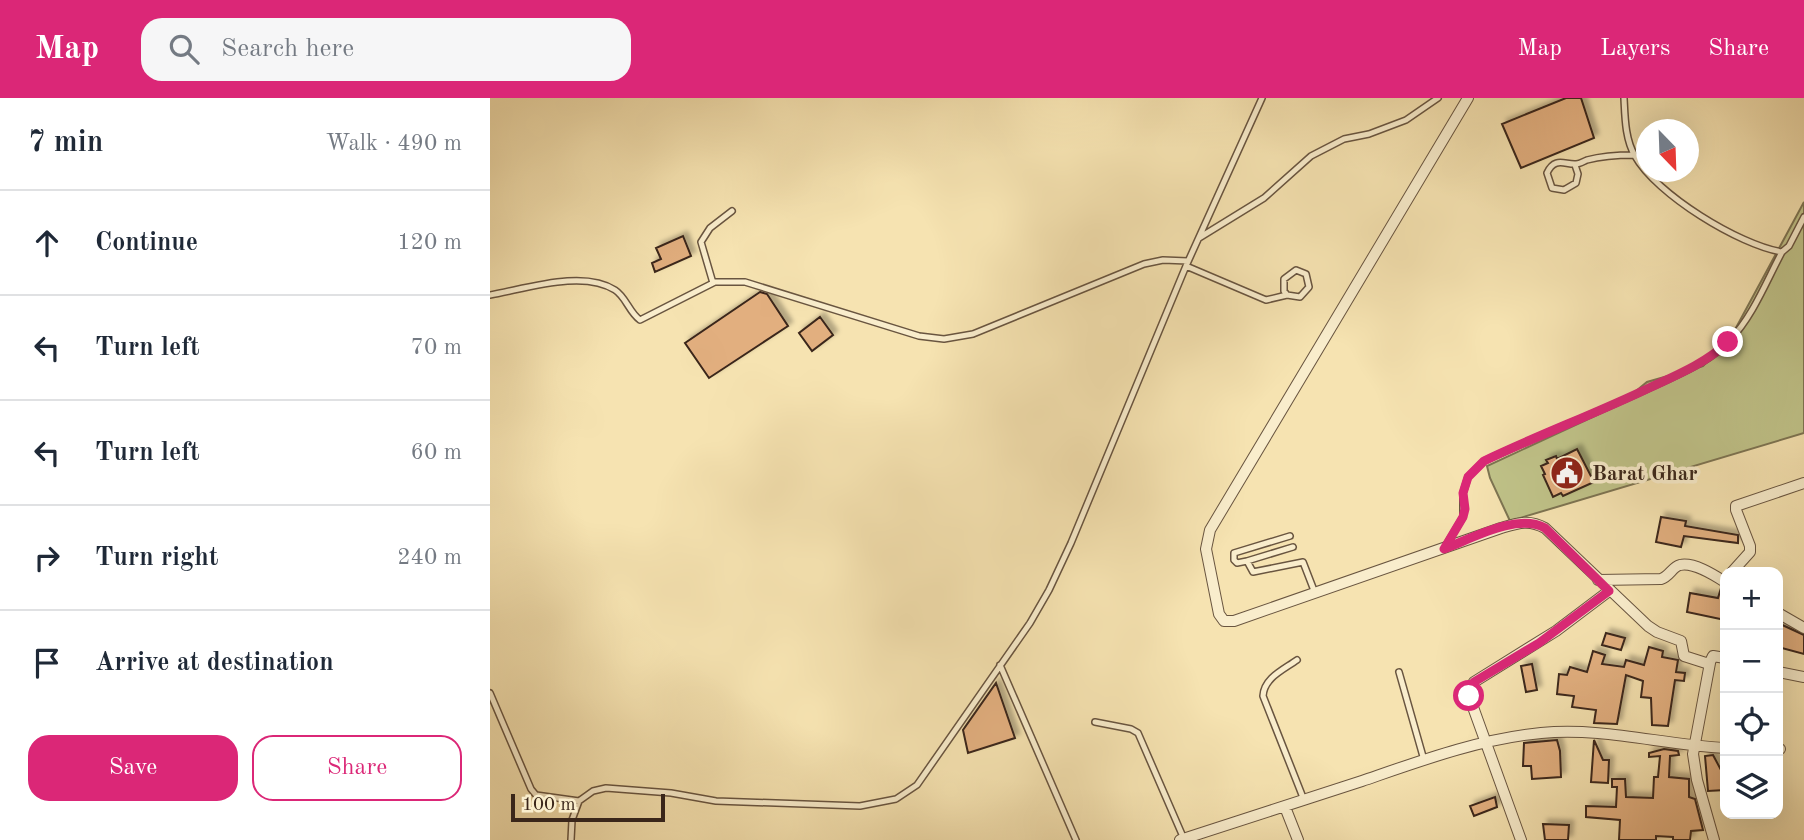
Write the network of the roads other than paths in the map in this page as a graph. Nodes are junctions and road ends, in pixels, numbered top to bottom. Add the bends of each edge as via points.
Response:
1 (1262, 98) edge
2 (1438, 98) edge
3 (1468, 98) edge
4 (1624, 98) edge
5 (1634, 155) junction
6 (1574, 165) junction
7 (732, 211) dead end
8 (1804, 217) edge
9 (1199, 239) junction
10 (1782, 253) junction
11 (1187, 263) junction
12 (713, 283) junction
13 (490, 295) edge
14 (1287, 295) junction
15 (1804, 483) edge
16 (1290, 536) dead end
17 (1293, 547) dead end
18 (1444, 549) junction
19 (1247, 561) junction
20 (1736, 567) edge
21 (1720, 579) edge
22 (1598, 580) junction
23 (1609, 591) junction
24 (1315, 593) junction
25 (1783, 616) edge
26 (1804, 628) edge
27 (1720, 657) edge
28 (1297, 660) dead end
29 (1710, 663) junction
30 (1000, 665) junction
31 (1399, 672) dead end
32 (1783, 673) edge
33 (1804, 677) edge
34 (490, 693) edge
35 (1095, 722) dead end
36 (1485, 743) junction
37 (1693, 744) junction
38 (1720, 747) edge
39 (1424, 760) junction
40 (1304, 800) junction
41 (579, 801) junction
42 (1285, 807) junction
43 (1182, 839) edge
44 (570, 840) edge
45 (1076, 840) edge
46 (1298, 840) edge
47 (1521, 840) edge
48 (1714, 840) edge

1 - 9 lane
2 - 9 lane via 1406,120 1318,152 1264,198
3 - 24 street via 1210,530 1206,549 1224,621
4 - 5 lane
5 - 6 lane
5 - 10 lane via 1672,197 1734,234
6 - 6 lane via 1576,183 1564,190 1552,188 1549,168 1566,161
7 - 12 lane via 710,228 701,242
8 - 10 lane
9 - 11 lane
10 - 18 lane via 1741,326 1709,358 1475,468 1465,484 1463,517
11 - 12 lane via 1163,260 1144,264 972,334 944,339 919,336 745,282
11 - 14 lane via 1261,299
11 - 30 lane via 1071,543 1030,623
12 - 13 lane via 639,320 614,289 589,283 560,281
14 - 14 lane via 1284,279 1296,270 1306,274 1309,287 1303,295
15 - 20 street via 1736,506 1750,546
16 - 19 lane via 1233,554 1236,562
17 - 19 lane
18 - 22 street via 1519,522 1534,522
18 - 24 street
19 - 24 lane via 1253,572 1303,562
21 - 22 street via 1684,565 1661,579
22 - 23 street
23 - 29 street via 1653,630 1681,641 1684,656
23 - 36 street via 1474,682 1469,696
25 - 26 street
27 - 29 street via 1713,656
28 - 40 lane via 1267,681 1263,696
29 - 37 street
30 - 41 lane via 922,780 896,799 860,806 729,802 606,788
30 - 45 lane
31 - 39 lane
32 - 33 street
34 - 41 lane via 531,789 536,795
35 - 43 lane via 1138,733
36 - 37 street via 1581,731
36 - 39 street
36 - 47 street
37 - 38 street
37 - 48 street via 1693,767
39 - 40 street
40 - 42 street
41 - 44 lane
42 - 43 street
42 - 46 street

